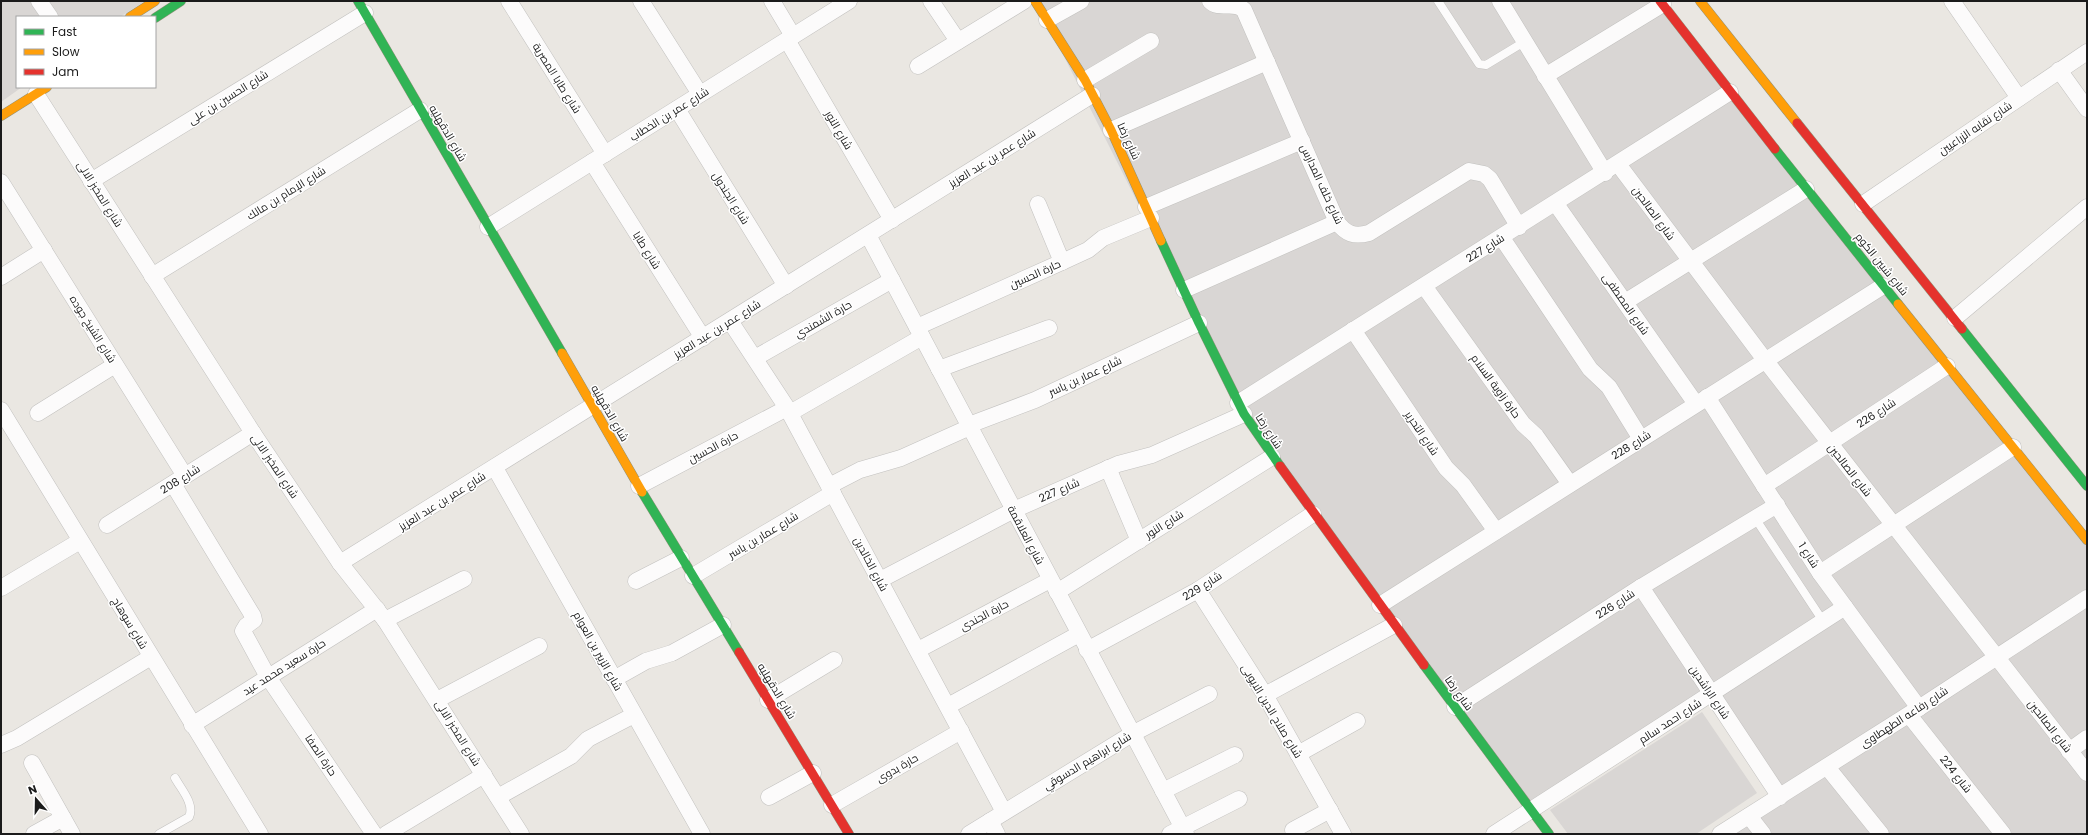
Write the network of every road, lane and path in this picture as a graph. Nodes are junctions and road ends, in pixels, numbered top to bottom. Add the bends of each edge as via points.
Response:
1 (39, 1) edge
2 (155, 1) edge
3 (181, 1) edge
4 (509, 1) edge
5 (641, 1) edge
6 (772, 1) edge
7 (849, 1) edge
8 (931, 1) edge
9 (1024, 1) edge
10 (1035, 1) edge
11 (1081, 1) edge
12 (1210, 1) edge
13 (1438, 1) edge
14 (1500, 1) edge
15 (1700, 1) edge
16 (1952, 1) edge
17 (1662, 2) edge
18 (361, 7) edge
19 (49, 16) edge
20 (132, 16) edge
21 (156, 17) edge
22 (1047, 20) junction
23 (790, 38) junction
24 (958, 41) junction
25 (1151, 41) dead end
26 (1524, 42) junction
27 (2087, 52) edge
28 (1267, 62) junction
29 (918, 66) dead end
30 (2059, 70) junction
31 (1546, 76) junction
32 (1084, 80) junction
33 (41, 90) edge
34 (1730, 92) junction
35 (700, 94) junction
36 (1092, 95) junction
37 (2018, 98) junction
38 (676, 109) junction
39 (2087, 109) edge
40 (420, 110) junction
41 (1, 116) edge
42 (1111, 130) junction
43 (1302, 141) junction
44 (598, 158) junction
45 (1618, 164) junction
46 (1605, 173) junction
47 (91, 181) junction
48 (2, 186) edge
49 (1806, 189) junction
50 (1038, 204) dead end
51 (1556, 204) junction
52 (1863, 204) junction
53 (2087, 207) edge
54 (1149, 212) junction
55 (892, 220) junction
56 (1337, 222) junction
57 (488, 227) junction
58 (1519, 227) junction
59 (868, 235) junction
60 (1502, 238) junction
61 (44, 250) junction
62 (1062, 262) junction
63 (1690, 262) junction
64 (152, 276) junction
65 (1, 277) edge
66 (892, 280) junction
67 (786, 286) junction
68 (1424, 286) junction
69 (1883, 286) junction
70 (1184, 290) junction
71 (1625, 302) junction
72 (1954, 318) junction
73 (730, 321) junction
74 (1199, 323) junction
75 (1049, 328) dead end
76 (1354, 330) junction
77 (920, 332) junction
78 (703, 338) junction
79 (755, 358) junction
80 (1765, 360) junction
81 (116, 365) junction
82 (1947, 366) junction
83 (939, 368) junction
84 (1702, 401) junction
85 (593, 407) junction
86 (1241, 408) junction
87 (1, 410) edge
88 (788, 410) junction
89 (38, 413) dead end
90 (970, 426) junction
91 (7, 432) edge
92 (254, 434) junction
93 (1641, 439) junction
94 (1829, 443) junction
95 (2013, 447) junction
96 (1272, 457) junction
97 (495, 468) junction
98 (1108, 468) junction
99 (179, 480) junction
100 (1570, 484) junction
101 (639, 486) junction
102 (1764, 486) junction
103 (2087, 486) edge
104 (831, 490) junction
105 (1777, 505) junction
106 (1014, 510) junction
107 (1313, 514) junction
108 (1755, 518) junction
109 (107, 525) dead end
110 (1893, 525) junction
111 (1496, 531) junction
112 (2087, 540) edge
113 (80, 541) junction
114 (1139, 541) junction
115 (681, 558) junction
116 (340, 563) junction
117 (1820, 573) junction
118 (692, 576) junction
119 (464, 579) dead end
120 (880, 580) junction
121 (636, 581) dead end
122 (1054, 586) junction
123 (1, 588) edge
124 (1641, 588) junction
125 (1198, 590) junction
126 (2087, 598) edge
127 (1380, 605) junction
128 (1845, 607) junction
129 (381, 615) junction
130 (1823, 621) junction
131 (723, 625) junction
132 (1394, 625) junction
133 (1079, 634) junction
134 (539, 646) dead end
135 (918, 650) junction
136 (1087, 650) junction
137 (151, 657) junction
138 (1997, 658) junction
139 (834, 660) dead end
140 (268, 677) junction
141 (614, 679) junction
142 (1711, 693) junction
143 (1209, 694) dead end
144 (1265, 695) junction
145 (437, 700) junction
146 (768, 700) junction
147 (948, 706) junction
148 (1455, 707) junction
149 (1914, 712) junction
150 (634, 715) junction
151 (1357, 721) dead end
152 (192, 725) junction
153 (961, 731) junction
154 (1132, 734) junction
155 (2087, 738) edge
156 (1, 746) edge
157 (2069, 750) junction
158 (1298, 754) junction
159 (1235, 755) dead end
160 (32, 763) dead end
161 (1827, 767) junction
162 (813, 773) junction
163 (2087, 773) edge
164 (484, 775) junction
165 (174, 778) dead end
166 (1163, 791) junction
167 (498, 796) junction
168 (769, 797) dead end
169 (1780, 797) junction
170 (1239, 799) dead end
171 (832, 805) junction
172 (1330, 810) junction
173 (1531, 811) junction
174 (1004, 812) junction
175 (1749, 816) junction
176 (63, 818) junction
177 (993, 828) edge
178 (1293, 830) dead end
179 (1179, 832) edge
180 (34, 834) edge
181 (72, 834) edge
182 (159, 834) edge
183 (260, 834) edge
184 (374, 834) edge
185 (386, 834) edge
186 (521, 834) edge
187 (702, 834) edge
188 (849, 834) edge
189 (969, 834) edge
190 (1343, 834) edge
191 (1494, 834) edge
192 (1549, 834) edge
193 (1720, 834) edge
194 (1763, 834) edge
195 (1881, 834) edge
196 (2003, 834) edge

1 - 19 street
2 - 20 street
3 - 21 street
4 - 44 street, شارع طابا المصرية
5 - 35 street
6 - 23 street, شارع النور
7 - 23 street, شارع عمر بن الخطاب
8 - 24 street
9 - 24 street
10 - 22 street, شارع رضا
11 - 22 street
12 - 28 street, شارع خلف المدارس via 1217,5 1234,4 1241,7
13 - 26 lane via 1479,64 1486,65
14 - 26 street
15 - 52 street, شارع شبين الكوم
16 - 37 street
17 - 31 street
17 - 34 street, شارع شبين الكوم
18 - 40 street, شارع الدقهليه
18 - 47 street, شارع الحسين بن على
22 - 32 street, شارع رضا
23 - 35 street, شارع عمر بن الخطاب
23 - 55 street, شارع النور
24 - 29 street
25 - 32 street
26 - 31 street
27 - 30 street, شارع نقابه الزراعيين
28 - 42 street
28 - 43 street, شارع خلف المدارس
30 - 37 street, شارع نقابه الزراعيين
30 - 39 street
31 - 46 street
32 - 36 street, شارع رضا
33 - 41 street
33 - 47 street, شارع المخبز الالى
34 - 45 street, شارع 227
34 - 49 street, شارع شبين الكوم
35 - 38 street, شارع عمر بن الخطاب
36 - 42 street, شارع رضا
36 - 55 street, شارع عمر بن عبد العزيز
37 - 52 street, شارع نقابه الزراعيين
38 - 44 street, شارع عمر بن الخطاب
38 - 67 street, شارع الجندول
40 - 57 street, شارع الدقهليه
40 - 64 street, شارع الإمام بن مالك
42 - 54 street, شارع رضا
43 - 54 street, حارة الحسين
43 - 56 street, شارع خلف المدارس
44 - 57 street, شارع عمر بن الخطاب
44 - 78 street, شارع طابا
45 - 46 street, شارع 227
45 - 63 street, شارع الصالحين
46 - 51 street, شارع 227
47 - 64 street, شارع المخبز الالى
48 - 61 street, شارع الشيخ جوده
49 - 63 street
49 - 69 street, شارع شبين الكوم
50 - 62 street
51 - 58 street, شارع 227
51 - 71 street, شارع المصطفى
52 - 72 street, شارع شبين الكوم
53 - 72 street
54 - 62 street, حارة الحسين via 1103,238 1088,250
54 - 70 street, شارع رضا
55 - 59 street, شارع عمر بن عبد العزيز
56 - 58 street, شارع خلف المدارس via 1350,234 1368,233 1461,174 1476,171 1490,179
56 - 70 street
57 - 85 street, شارع الدقهليه
58 - 60 street, شارع 227
59 - 66 street, شارع العلاقمة
59 - 67 street, شارع عمر بن عبد العزيز
60 - 68 street, شارع 227
60 - 93 street via 1590,369 1609,387
61 - 65 street
61 - 81 street, شارع الشيخ جوده
62 - 77 street, حارة الحسين
63 - 71 street
63 - 80 street, شارع الصالحين
64 - 92 street, شارع المخبز الالى
66 - 77 street, شارع العلاقمة
66 - 79 street, حارة الشمندي
67 - 73 street, شارع عمر بن عبد العزيز
68 - 76 street, شارع 227
68 - 100 street, حارة زاوية السلام via 1523,424 1536,436
69 - 80 street, شارع 228
69 - 82 street, شارع شبين الكوم
70 - 74 street, شارع رضا
71 - 84 street, شارع المصطفى
72 - 103 street, شارع شبين الكوم
73 - 78 street, شارع عمر بن عبد العزيز
73 - 79 street, شارع الخالدين
74 - 86 street, شارع رضا
74 - 90 street, شارع عمار بن ياسر via 1034,400
75 - 83 street
76 - 86 street, شارع 227
76 - 111 street, شارع التحرير via 1446,468 1464,485
77 - 83 street, شارع العلاقمة
77 - 88 street, حارة الحسين
78 - 85 street, شارع عمر بن عبد العزيز
79 - 88 street, شارع الخالدين
80 - 84 street, شارع 228
80 - 94 street, شارع الصالحين
81 - 89 street
81 - 99 street, شارع الشيخ جوده
82 - 94 street, شارع 226
82 - 95 street, شارع شبين الكوم
83 - 90 street, شارع العلاقمة
84 - 93 street, شارع 228
84 - 102 street, شارع 1
85 - 97 street, شارع عمر بن عبد العزيز
85 - 101 street, شارع الدقهليه
86 - 96 street, شارع رضا
86 - 98 street, شارع 227 via 1152,455
87 - 91 street, شارع سوهاج
88 - 101 street, حارة الحسين
88 - 104 street, شارع الخالدين
90 - 104 street, شارع عمار بن ياسر via 901,458 860,470
90 - 106 street, شارع العلاقمة
91 - 113 street, شارع سوهاج
92 - 99 street, شارع 208
92 - 116 street, شارع المخبز الالى
93 - 100 street, شارع 228
94 - 102 street, شارع 226
94 - 110 street, شارع الصالحين
95 - 110 street
95 - 112 street, شارع شبين الكوم
96 - 107 street, شارع رضا
96 - 114 street, شارع النور
97 - 116 street, شارع عمر بن عبد العزيز
97 - 141 street, شارع الزبير بن العوام
98 - 106 street, شارع 227
98 - 114 street
99 - 109 street, شارع 208
99 - 140 street, شارع الشيخ جوده via 254,618 243,631
100 - 111 street, شارع 228
101 - 115 street, شارع الدقهليه
102 - 105 street, شارع 1
104 - 118 street, شارع عمار بن ياسر
104 - 120 street, شارع الخالدين
105 - 108 street, شارع 226
105 - 117 street, شارع 1
106 - 120 street, شارع 227
106 - 122 street, شارع العلاقمة
107 - 125 street, شارع 229
107 - 127 street, شارع رضا
108 - 124 street, شارع 226
108 - 130 lane
110 - 117 street
110 - 138 street, شارع الصالحين
111 - 127 street, شارع 228
113 - 123 street
113 - 137 street, شارع سوهاج
114 - 122 street, شارع النور
115 - 118 street, شارع الدقهليه
115 - 121 street
116 - 129 street, شارع المخبز الالى
117 - 128 street, شارع 1
118 - 131 street, شارع الدقهليه
119 - 129 street, حارة سعيد محمد عيد
120 - 135 street, شارع الخالدين
122 - 133 street, شارع العلاقمة
122 - 135 street, حارة الجندى
124 - 142 street, شارع الراشدين
124 - 148 street, شارع 226
125 - 136 street, شارع 229
125 - 144 street, شارع صلاح الدين الايوبى
126 - 138 street, شارع رفاعه الطهطاوى
127 - 132 street, شارع رضا
128 - 130 street, شارع احمد سالم
128 - 149 street, شارع 1
129 - 140 street, حارة سعيد محمد عيد
129 - 145 street, شارع المخبز الالى
130 - 142 street, شارع احمد سالم
131 - 141 street via 672,653 646,661
131 - 146 street, شارع الدقهليه
132 - 144 street
132 - 148 street, شارع رضا
133 - 136 street, شارع العلاقمة
133 - 147 street
134 - 145 street
135 - 147 street, شارع الخالدين
136 - 154 street, شارع العلاقمة
137 - 152 street, شارع سوهاج
137 - 156 street
138 - 149 street, شارع رفاعه الطهطاوى
138 - 157 street, شارع الصالحين
139 - 146 street
140 - 152 street, حارة سعيد محمد عيد
140 - 184 street, حارة الصفا
141 - 150 street, شارع الزبير بن العوام
142 - 169 street, شارع الراشدين
142 - 173 street, شارع احمد سالم
143 - 154 street, شارع ابراهيم الدسوقي
144 - 158 street, شارع صلاح الدين الايوبى
145 - 164 street, شارع المخبز الالى
146 - 162 street, شارع الدقهليه
147 - 153 street, شارع الخالدين
148 - 173 street, شارع رضا
149 - 161 street, شارع رفاعه الطهطاوى
149 - 196 street, شارع 224
150 - 167 street via 588,739 571,756
150 - 187 street, شارع الزبير بن العوام
151 - 158 street
152 - 183 street, شارع سوهاج
153 - 171 street, حارة بدوى
153 - 174 street, شارع الخالدين
154 - 166 street, شارع العلاقمة
154 - 174 street, شارع ابراهيم الدسوقي
155 - 157 street
157 - 163 street, شارع الصالحين
158 - 172 street, شارع صلاح الدين الايوبى
159 - 166 street
160 - 176 street
161 - 169 street, شارع رفاعه الطهطاوى
161 - 195 street
162 - 168 street
162 - 171 street, شارع الدقهليه
164 - 167 street, شارع المخبز الالى
164 - 185 street
165 - 182 lane via 190,805 189,817
166 - 179 street, شارع العلاقمة
167 - 186 street, شارع المخبز الالى
169 - 175 street, شارع رفاعه الطهطاوى
170 - 179 street
171 - 188 street, شارع الدقهليه
172 - 178 street
172 - 190 street, شارع صلاح الدين الايوبى
173 - 191 street, شارع احمد سالم
173 - 192 street, شارع رضا
174 - 177 street, شارع ابراهيم الدسوقي
175 - 193 street, شارع رفاعه الطهطاوى
175 - 194 street
176 - 180 street
176 - 181 street
177 - 189 street, شارع ابراهيم الدسوقي

